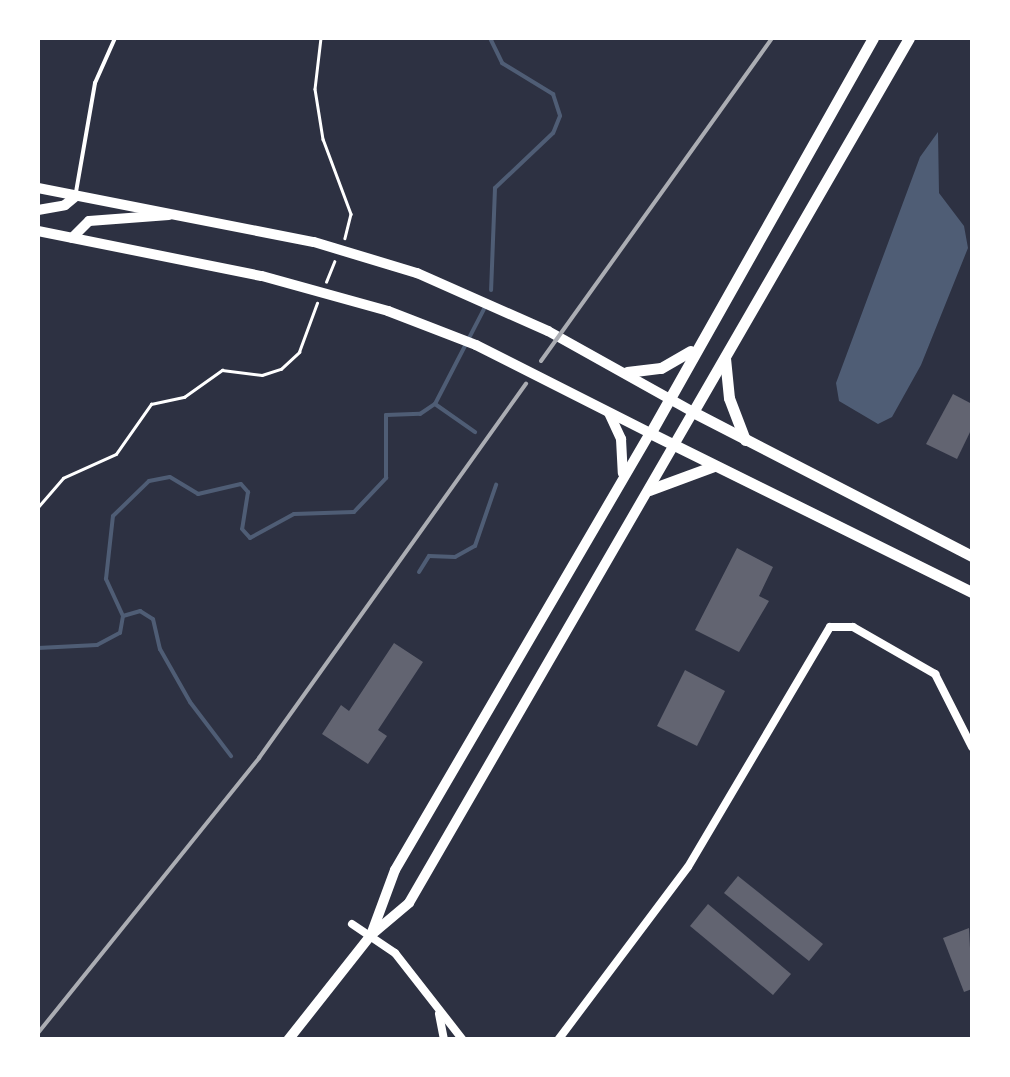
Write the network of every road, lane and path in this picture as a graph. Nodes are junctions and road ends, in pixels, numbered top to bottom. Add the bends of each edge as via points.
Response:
1 (114, 38) edge
2 (321, 38) edge
3 (873, 38) edge
4 (909, 38) edge
5 (38, 188) edge
6 (76, 196) junction
7 (38, 210) edge
8 (170, 214) junction
9 (38, 231) edge
10 (72, 238) junction
11 (346, 238) dead end
12 (337, 256) dead end
13 (325, 283) dead end
14 (318, 302) dead end
15 (693, 349) junction
16 (725, 355) junction
17 (624, 370) junction
18 (669, 399) junction
19 (604, 410) junction
20 (693, 412) junction
21 (650, 434) junction
22 (745, 440) junction
23 (674, 445) junction
24 (717, 465) junction
25 (623, 476) junction
26 (649, 490) junction
27 (38, 508) edge
28 (972, 556) edge
29 (972, 592) edge
30 (972, 747) edge
31 (352, 924) dead end
32 (371, 935) junction
33 (438, 1009) junction
34 (288, 1040) edge
35 (444, 1040) edge
36 (463, 1040) edge
37 (558, 1040) edge

1 - 6 lane via 95,83
2 - 11 path via 314,75 319,116 351,214
3 - 15 highway
4 - 16 highway
5 - 6 main road
6 - 7 main road via 65,206
6 - 8 main road
8 - 10 main road via 89,221
8 - 17 main road via 271,232 454,288
9 - 10 main road
10 - 19 main road via 262,276 414,320
12 - 13 path
14 - 27 path via 299,352 282,369 262,375 222,370 184,397 151,404 116,454 63,478
15 - 17 highway via 661,368
15 - 18 highway
16 - 20 highway
16 - 22 highway via 729,398
17 - 18 main road
18 - 20 main road
18 - 21 highway
19 - 21 main road
19 - 25 main road via 621,439
20 - 22 highway
20 - 23 main road
21 - 23 highway
21 - 25 main road
22 - 28 highway
23 - 24 highway
23 - 26 main road
24 - 26 highway
24 - 29 highway
25 - 32 main road via 394,870
26 - 32 main road via 428,874 402,913
30 - 37 street via 936,674 853,627 834,625 815,644 688,867
31 - 32 street
32 - 33 street via 395,953
32 - 34 main road
33 - 35 street
33 - 36 street

